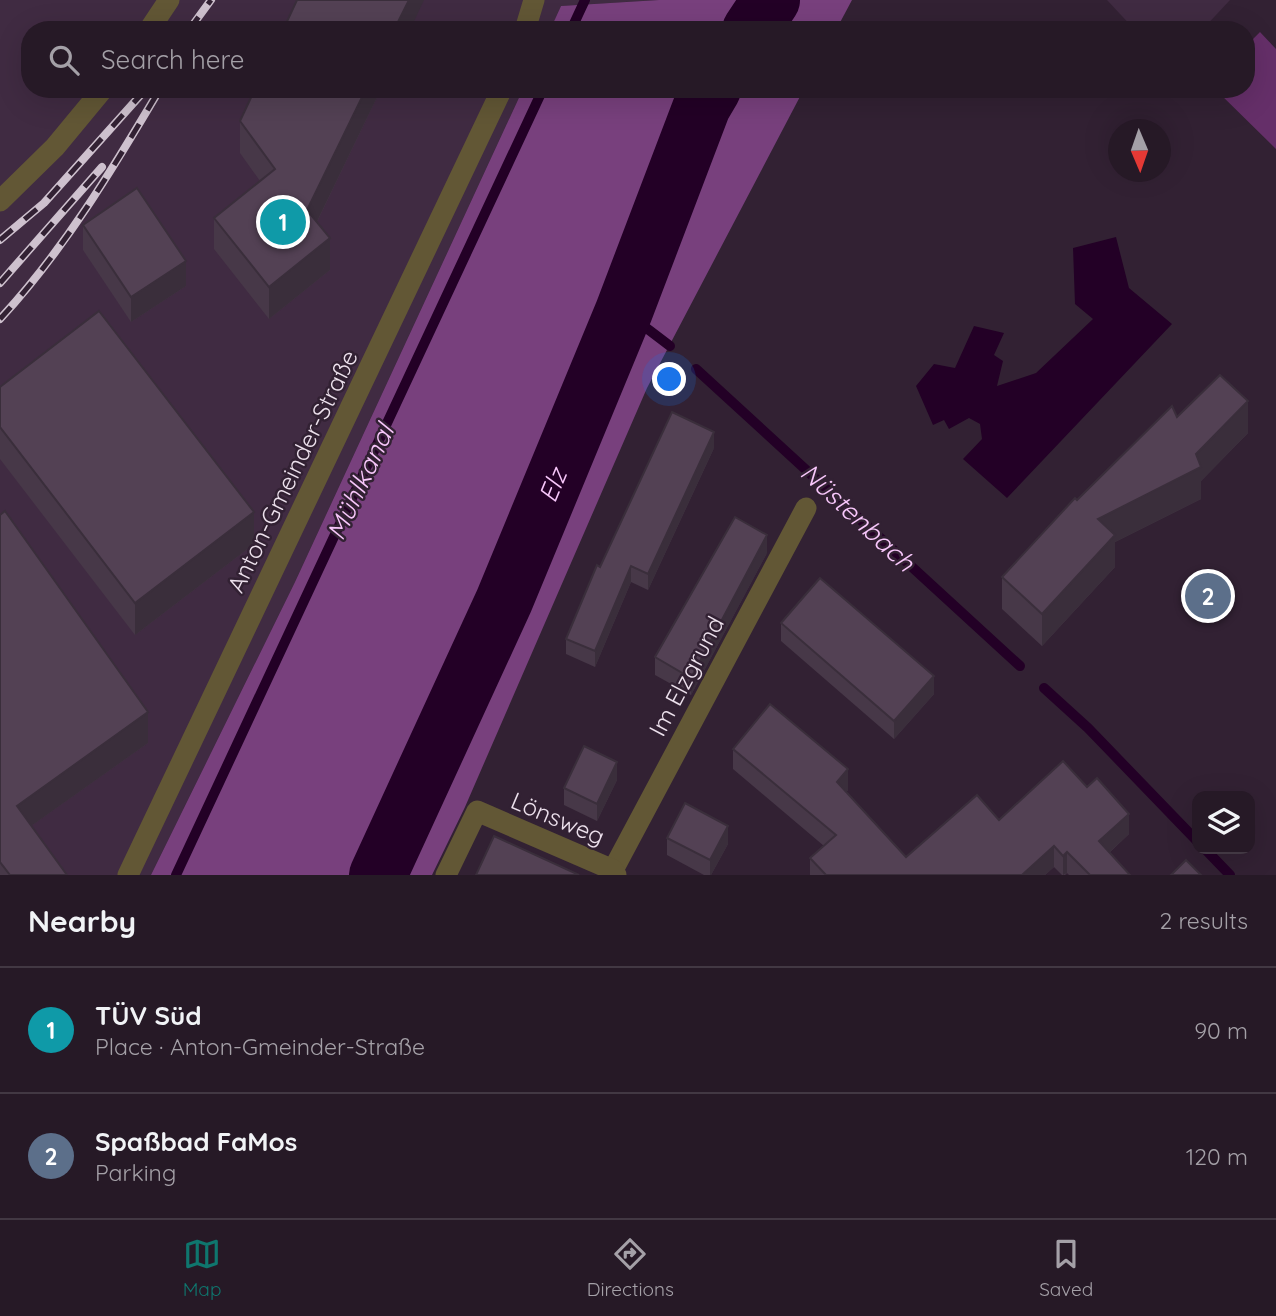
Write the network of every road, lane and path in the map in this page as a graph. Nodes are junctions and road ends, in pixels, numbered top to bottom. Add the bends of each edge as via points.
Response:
1 (169, 0) edge
2 (534, 0) edge
3 (155, 21) edge
4 (528, 21) edge
5 (96, 98) edge
6 (498, 98) edge
7 (0, 201) edge
8 (806, 508) dead end
9 (615, 873) edge
10 (128, 875) edge
11 (446, 875) edge

1 - 3 street
2 - 4 street
5 - 7 street via 55,147
6 - 10 street, Anton-Gmeinder-Straße
8 - 9 street, Im Elzgrund
9 - 11 street, Lönsweg via 477,811

